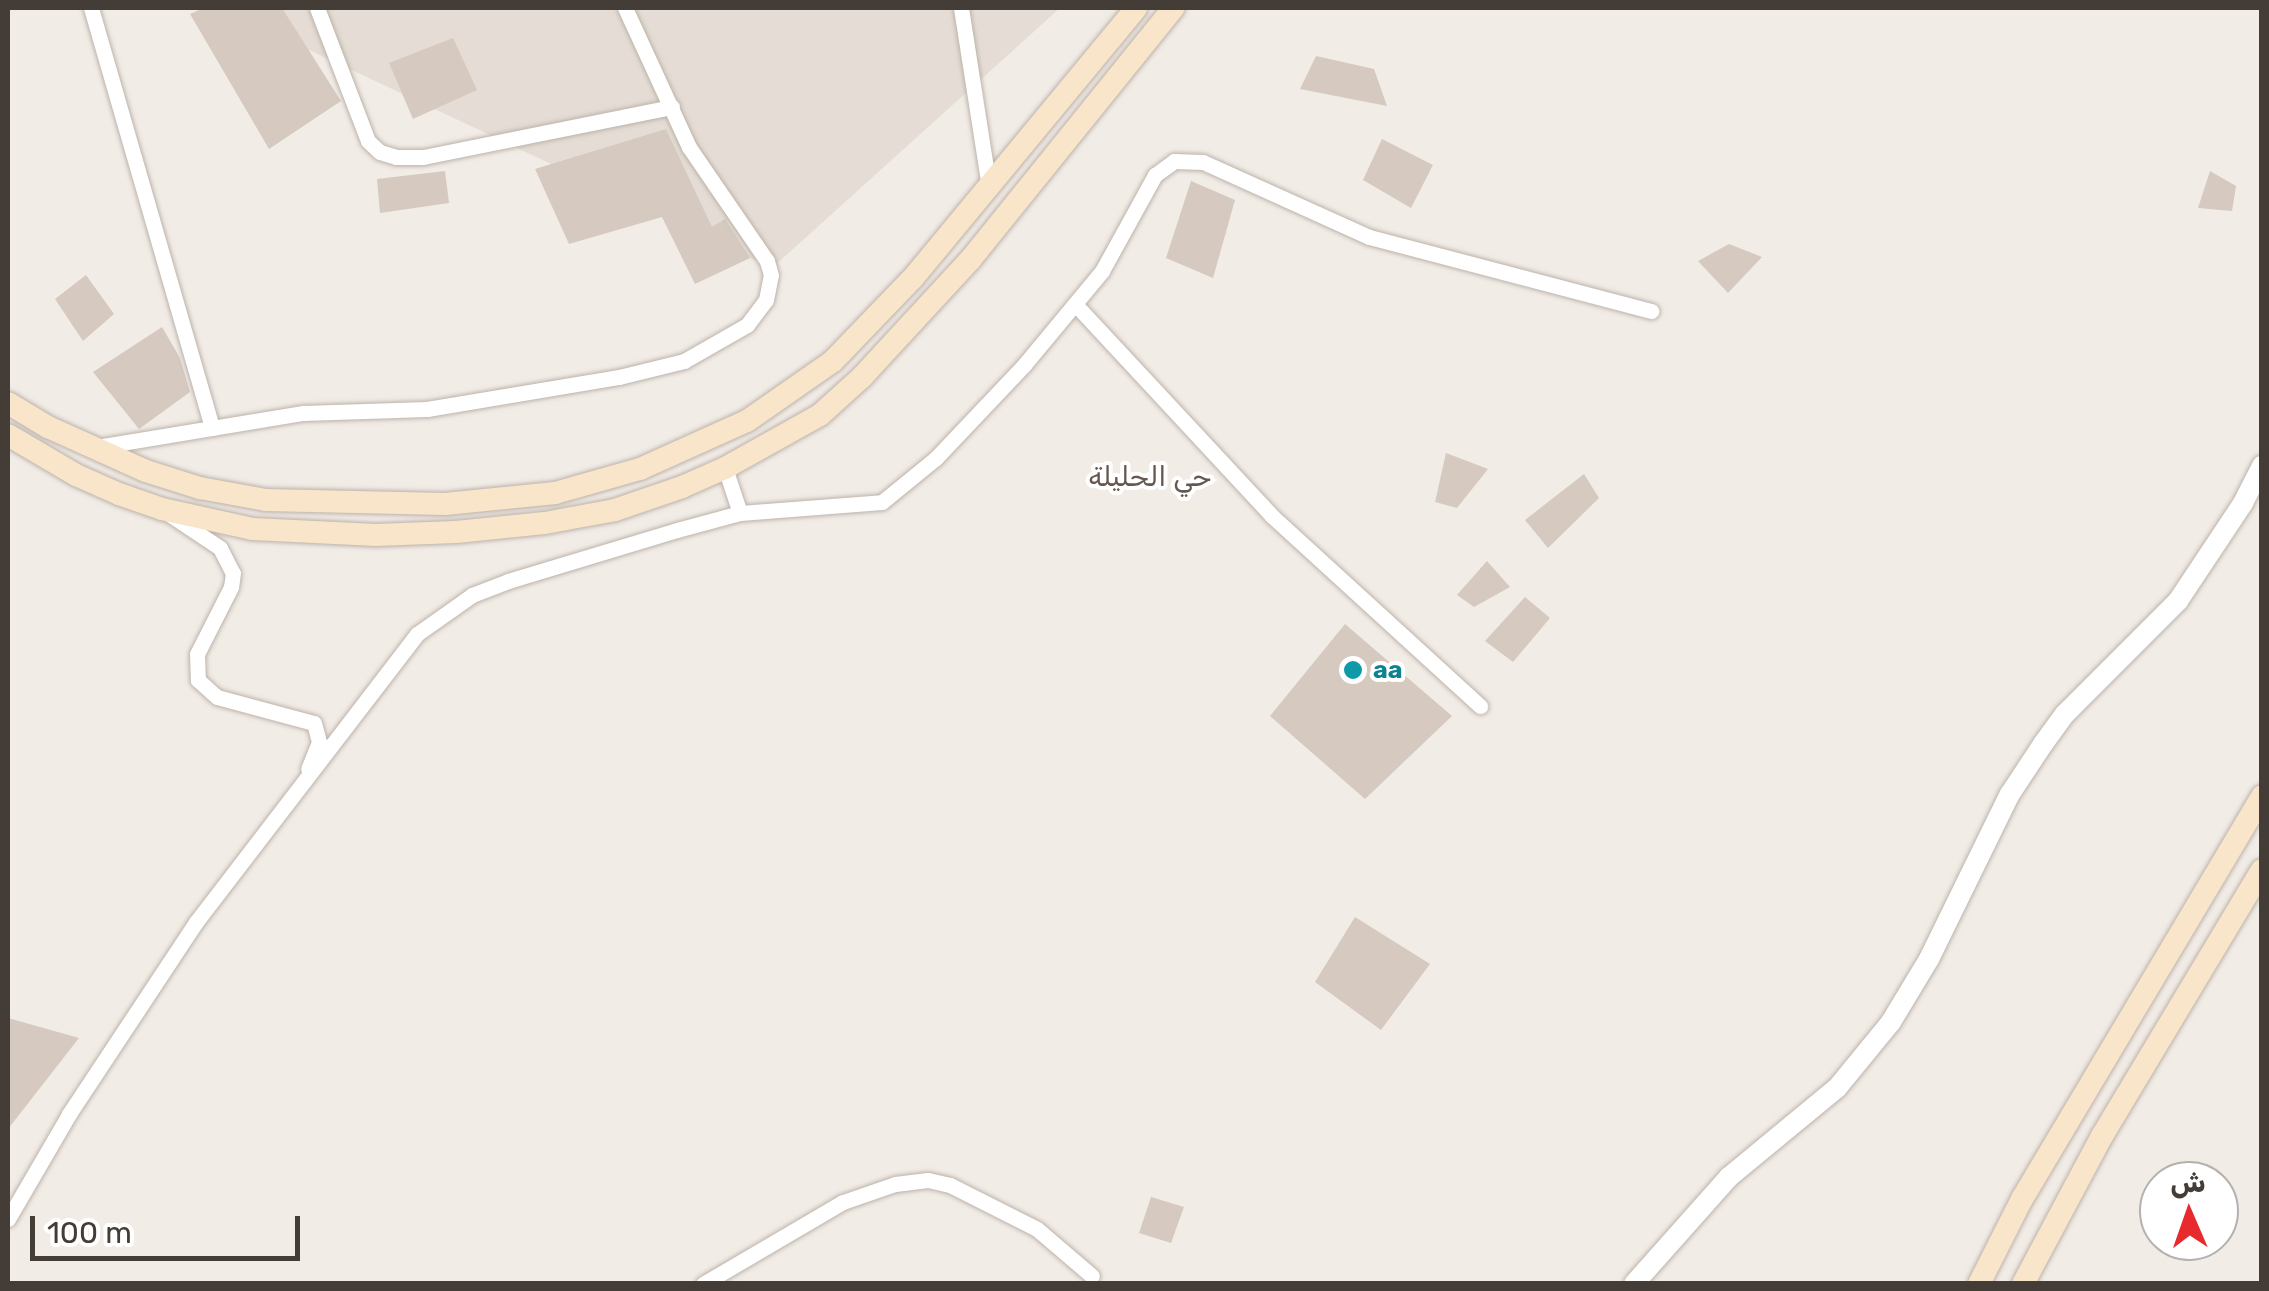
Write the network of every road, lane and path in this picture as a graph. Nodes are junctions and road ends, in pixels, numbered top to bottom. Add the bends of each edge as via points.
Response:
1 (317, 8) edge
2 (625, 8) edge
3 (960, 8) edge
4 (1136, 8) edge
5 (1173, 8) edge
6 (95, 9) edge
7 (672, 107) junction
8 (989, 187) junction
9 (1074, 304) junction
10 (1652, 311) dead end
11 (8, 404) edge
12 (212, 428) junction
13 (8, 435) edge
14 (94, 448) junction
15 (2262, 466) edge
16 (725, 468) junction
17 (162, 510) junction
18 (740, 513) junction
19 (1480, 706) dead end
20 (298, 792) junction
21 (2262, 796) edge
22 (2262, 870) edge
23 (2069, 1120) junction
24 (2102, 1136) junction
25 (8, 1218) edge
26 (1092, 1276) dead end
27 (703, 1284) edge
28 (1634, 1284) edge
29 (1979, 1284) edge
30 (2023, 1284) edge

1 - 7 street via 368,141 396,158
2 - 7 street
3 - 8 street
4 - 8 main road
5 - 16 main road via 923,316 820,415
6 - 12 street
7 - 12 street via 689,146 750,232 770,274 759,312 727,339 684,361 488,400 303,413
8 - 14 main road via 833,362 747,421 640,469 537,495 445,504 310,503 200,488
9 - 10 street via 1114,252 1156,175 1182,159 1202,162 1369,238
9 - 18 street via 995,398 882,502
9 - 19 street via 1272,516
11 - 14 main road
12 - 14 street
13 - 17 main road via 76,476
15 - 28 street via 2178,601 2043,744 1891,1022 1837,1088 1729,1177
16 - 17 main road via 615,510 456,532 254,529
16 - 18 street
17 - 20 street via 220,548 233,573 196,654 198,680 217,697 304,719 320,732
18 - 20 street via 508,581 442,614 358,706
20 - 25 street via 132,1015
21 - 23 main road
22 - 24 main road
23 - 24 main road
23 - 29 main road
24 - 30 main road
26 - 27 street via 1038,1228 928,1180 843,1202

